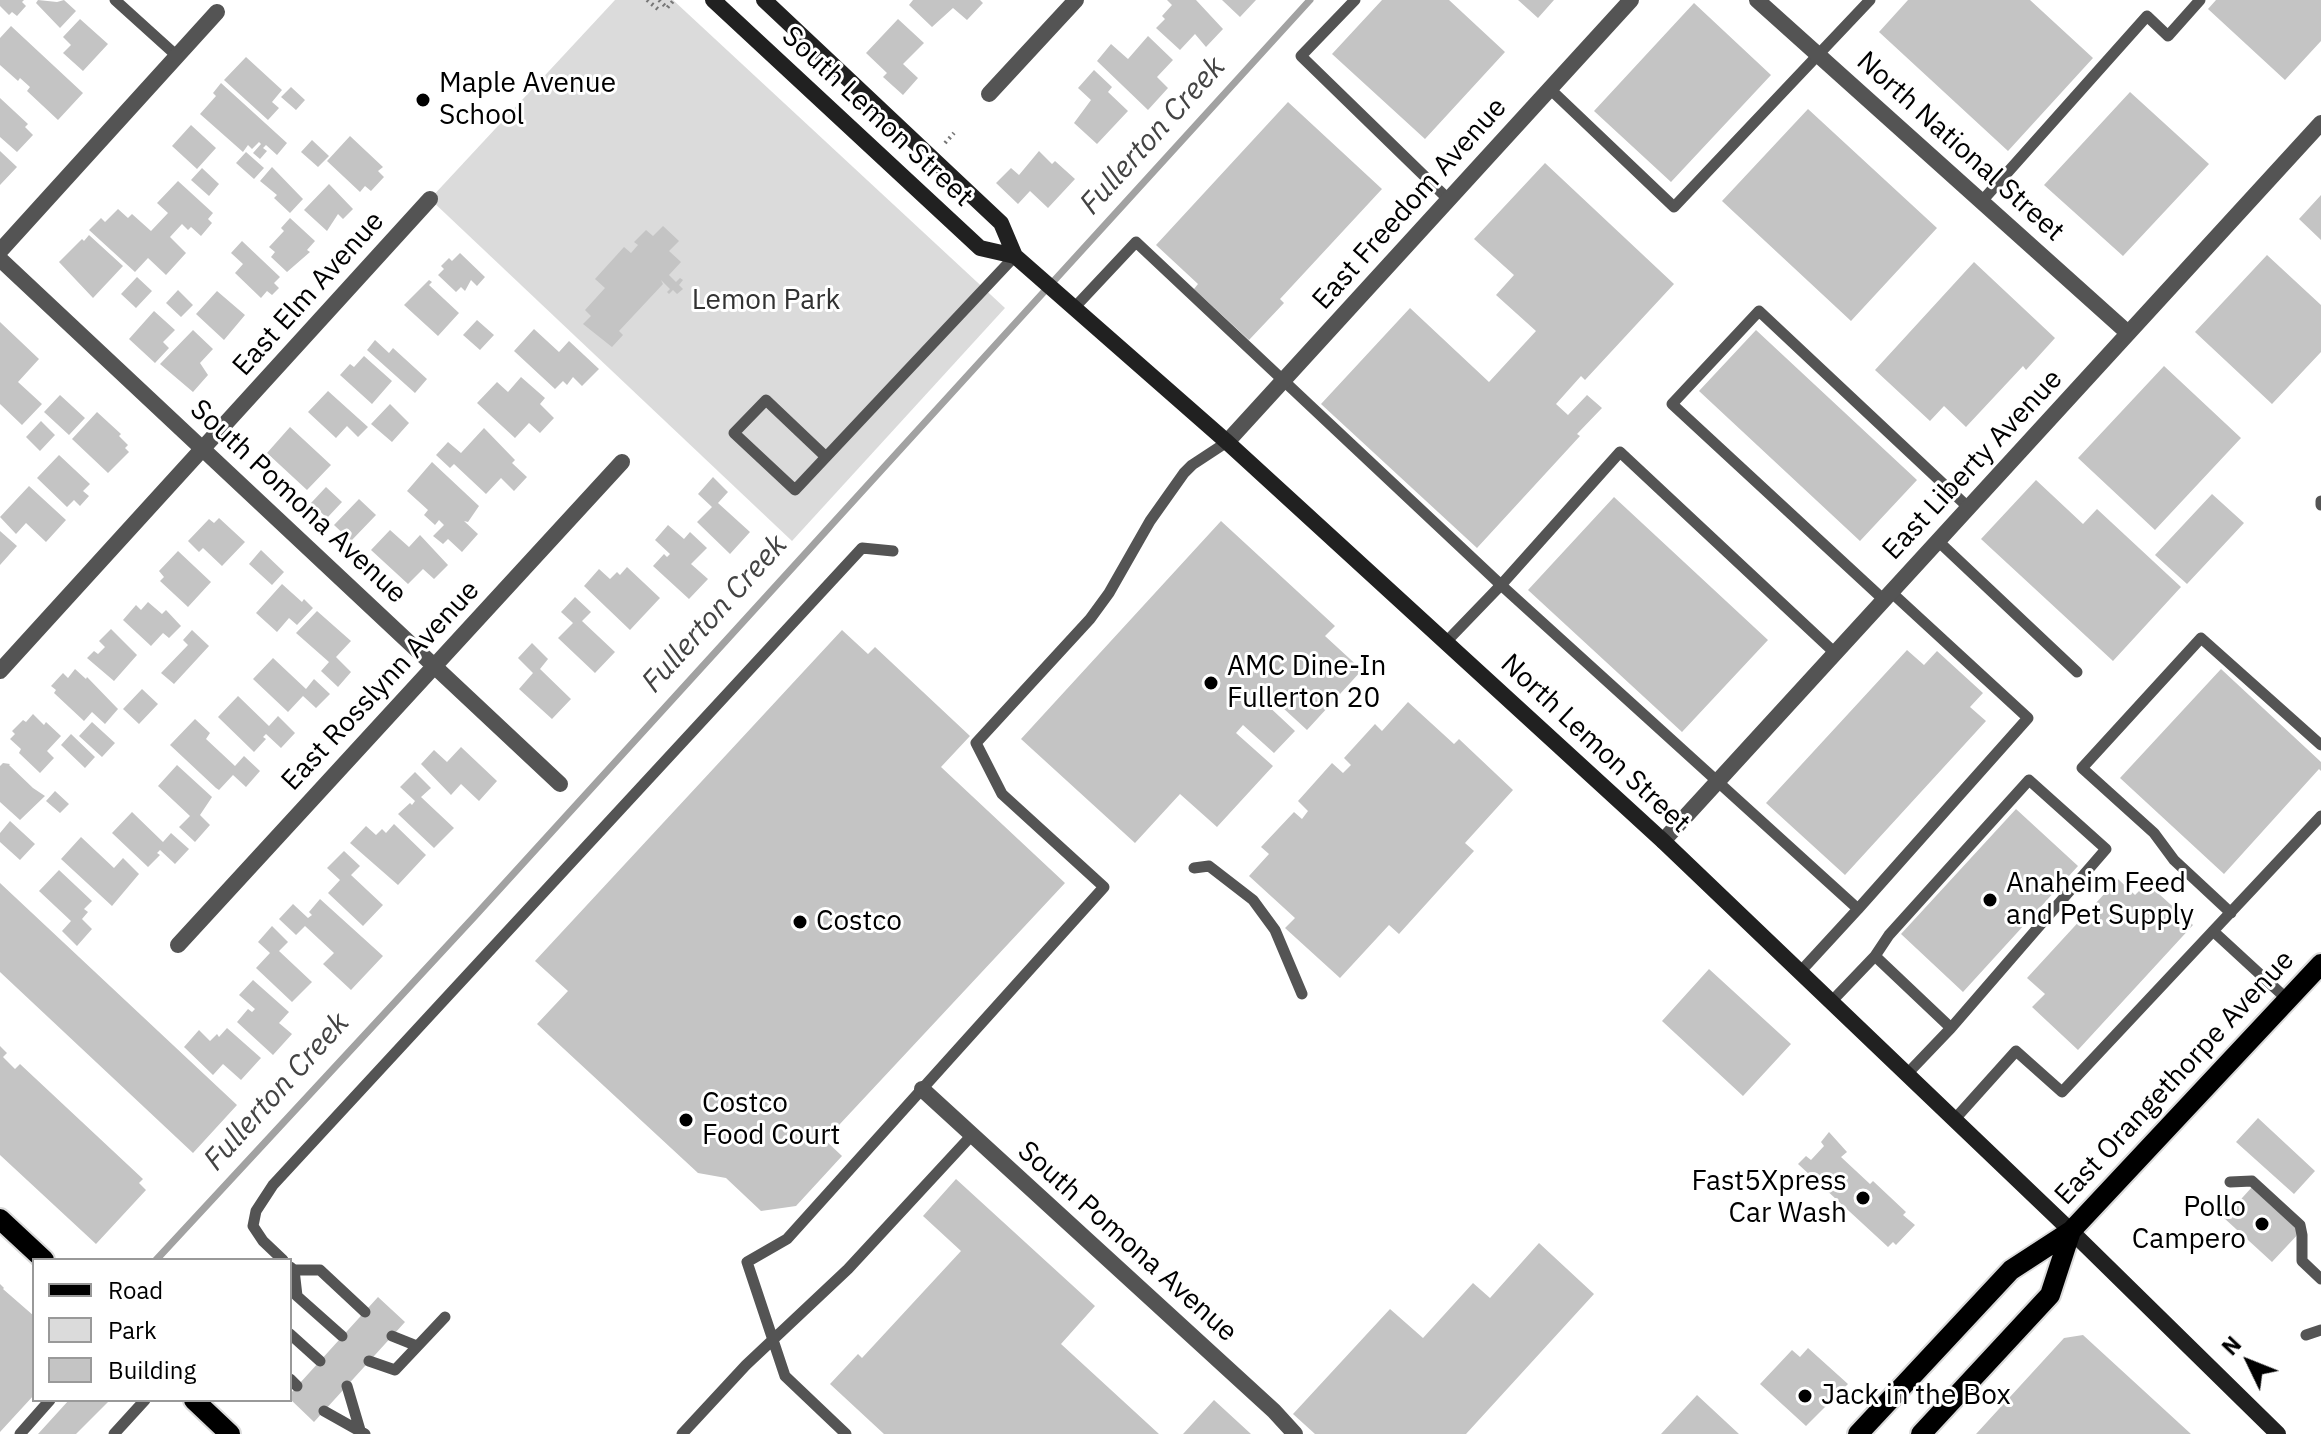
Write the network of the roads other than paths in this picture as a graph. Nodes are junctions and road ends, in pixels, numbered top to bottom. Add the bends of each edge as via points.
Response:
1 (115, 0) edge
2 (713, 0) edge
3 (764, 0) edge
4 (1076, 0) edge
5 (1355, 0) edge
6 (1631, 0) edge
7 (1757, 0) edge
8 (1870, 0) edge
9 (2200, 0) edge
10 (217, 12) dead end
11 (1818, 55) junction
12 (177, 56) junction
13 (1550, 89) junction
14 (989, 94) dead end
15 (2321, 123) edge
16 (430, 199) dead end
17 (1449, 200) junction
18 (1982, 201) junction
19 (0, 251) edge
20 (1015, 256) junction
21 (0, 259) edge
22 (1075, 307) junction
23 (2128, 333) junction
24 (1283, 382) junction
25 (1227, 442) junction
26 (203, 448) junction
27 (826, 457) junction
28 (622, 462) dead end
29 (1969, 508) junction
30 (1938, 541) junction
31 (893, 551) dead end
32 (1501, 585) junction
33 (1887, 596) junction
34 (1446, 642) junction
35 (1835, 653) junction
36 (434, 665) junction
37 (0, 671) edge
38 (2077, 672) dead end
39 (2321, 745) edge
40 (1717, 782) junction
41 (560, 784) dead end
42 (2321, 816) edge
43 (1663, 841) junction
44 (1194, 868) dead end
45 (1858, 909) junction
46 (2231, 913) junction
47 (2213, 931) junction
48 (178, 945) dead end
49 (1875, 956) junction
50 (2321, 964) edge
51 (1800, 972) junction
52 (1302, 994) dead end
53 (2288, 1000) junction
54 (1831, 1002) junction
55 (1951, 1028) junction
56 (1907, 1074) junction
57 (922, 1089) junction
58 (1954, 1120) junction
59 (972, 1135) junction
60 (2230, 1182) dead end
61 (0, 1219) edge
62 (2071, 1231) junction
63 (42, 1258) edge
64 (281, 1258) edge
65 (292, 1268) edge
66 (2321, 1279) edge
67 (365, 1312) dead end
68 (445, 1317) dead end
69 (2321, 1330) edge
70 (2306, 1335) dead end
71 (292, 1336) edge
72 (342, 1336) dead end
73 (392, 1336) dead end
74 (772, 1340) junction
75 (417, 1346) junction
76 (320, 1361) dead end
77 (369, 1361) dead end
78 (347, 1386) dead end
79 (48, 1402) edge
80 (143, 1402) edge
81 (196, 1402) edge
82 (324, 1411) dead end
83 (362, 1432) edge
84 (20, 1434) edge
85 (114, 1434) edge
86 (230, 1434) edge
87 (682, 1434) edge
88 (846, 1434) edge
89 (1295, 1434) edge
90 (1858, 1434) edge
91 (1921, 1434) edge
92 (2278, 1434) edge

1 - 12 lane
2 - 20 street, South Lemon Street via 980,248
3 - 20 street, South Lemon Street via 1001,223
4 - 14 street
5 - 17 lane via 1301,56
6 - 13 street, East Freedom Avenue
7 - 11 street, North National Street
8 - 11 lane
9 - 18 lane via 2168,36 2147,16
10 - 12 street
11 - 13 lane via 1674,207
11 - 18 street, North National Street
12 - 19 street
13 - 17 street, East Freedom Avenue
15 - 23 street, East Liberty Avenue
16 - 26 street, East Elm Avenue
17 - 24 street, East Freedom Avenue
18 - 23 street, North National Street
20 - 22 street, South Lemon Street
20 - 27 lane
21 - 26 street, South Pomona Avenue
22 - 24 lane via 1136,242
22 - 25 street, North Lemon Street
23 - 29 street, East Liberty Avenue
24 - 25 street, East Freedom Avenue
24 - 32 lane
25 - 34 street, North Lemon Street
25 - 57 lane via 1184,473 1090,619 976,743 1002,794 1104,887
26 - 36 street, South Pomona Avenue
26 - 37 street, East Elm Avenue
27 - 27 lane via 766,400 734,433 795,490
28 - 36 street, East Rosslynn Avenue
29 - 30 street, East Liberty Avenue
29 - 33 lane via 1759,311 1672,404
30 - 33 street, East Liberty Avenue
30 - 38 lane
31 - 64 lane via 862,548 273,1185 253,1226
32 - 34 lane
32 - 35 lane via 1620,452
32 - 40 lane
33 - 35 street, East Liberty Avenue
33 - 45 lane via 2028,718
34 - 43 street, North Lemon Street
35 - 40 street, East Liberty Avenue
36 - 41 street, South Pomona Avenue
36 - 48 street, East Rosslynn Avenue
39 - 46 lane via 2201,638 2082,768
40 - 43 street, East Liberty Avenue
40 - 45 lane
42 - 46 lane
43 - 51 street, North Lemon Street
44 - 52 lane via 1209,866 1253,900 1275,930
45 - 51 lane
46 - 47 lane
47 - 53 lane
47 - 58 lane via 2062,1092 2016,1051
49 - 54 lane
49 - 55 lane
49 - 55 lane via 2029,780 2106,849
50 - 53 main road, East Orangethorpe Avenue
51 - 54 street, North Lemon Street
53 - 62 main road, East Orangethorpe Avenue
54 - 56 street, North Lemon Street
55 - 56 lane
56 - 58 street, North Lemon Street
57 - 59 street, South Pomona Avenue
57 - 74 lane via 787,1239 747,1262
58 - 62 street, North Lemon Street
59 - 74 lane via 848,1269
59 - 89 street, South Pomona Avenue
60 - 66 lane via 2252,1181 2300,1225 2302,1261
61 - 63 main road
62 - 90 main road, East Orangethorpe Avenue via 2011,1270
62 - 91 main road, East Orangethorpe Avenue via 2050,1295
62 - 92 street
65 - 67 lane via 320,1270
65 - 72 lane via 297,1296
68 - 75 lane
69 - 70 lane
71 - 76 lane
73 - 75 lane
74 - 87 lane
74 - 88 lane via 785,1376
75 - 77 lane via 395,1370
78 - 83 lane
79 - 84 lane
80 - 85 lane
81 - 86 main road
82 - 83 lane

